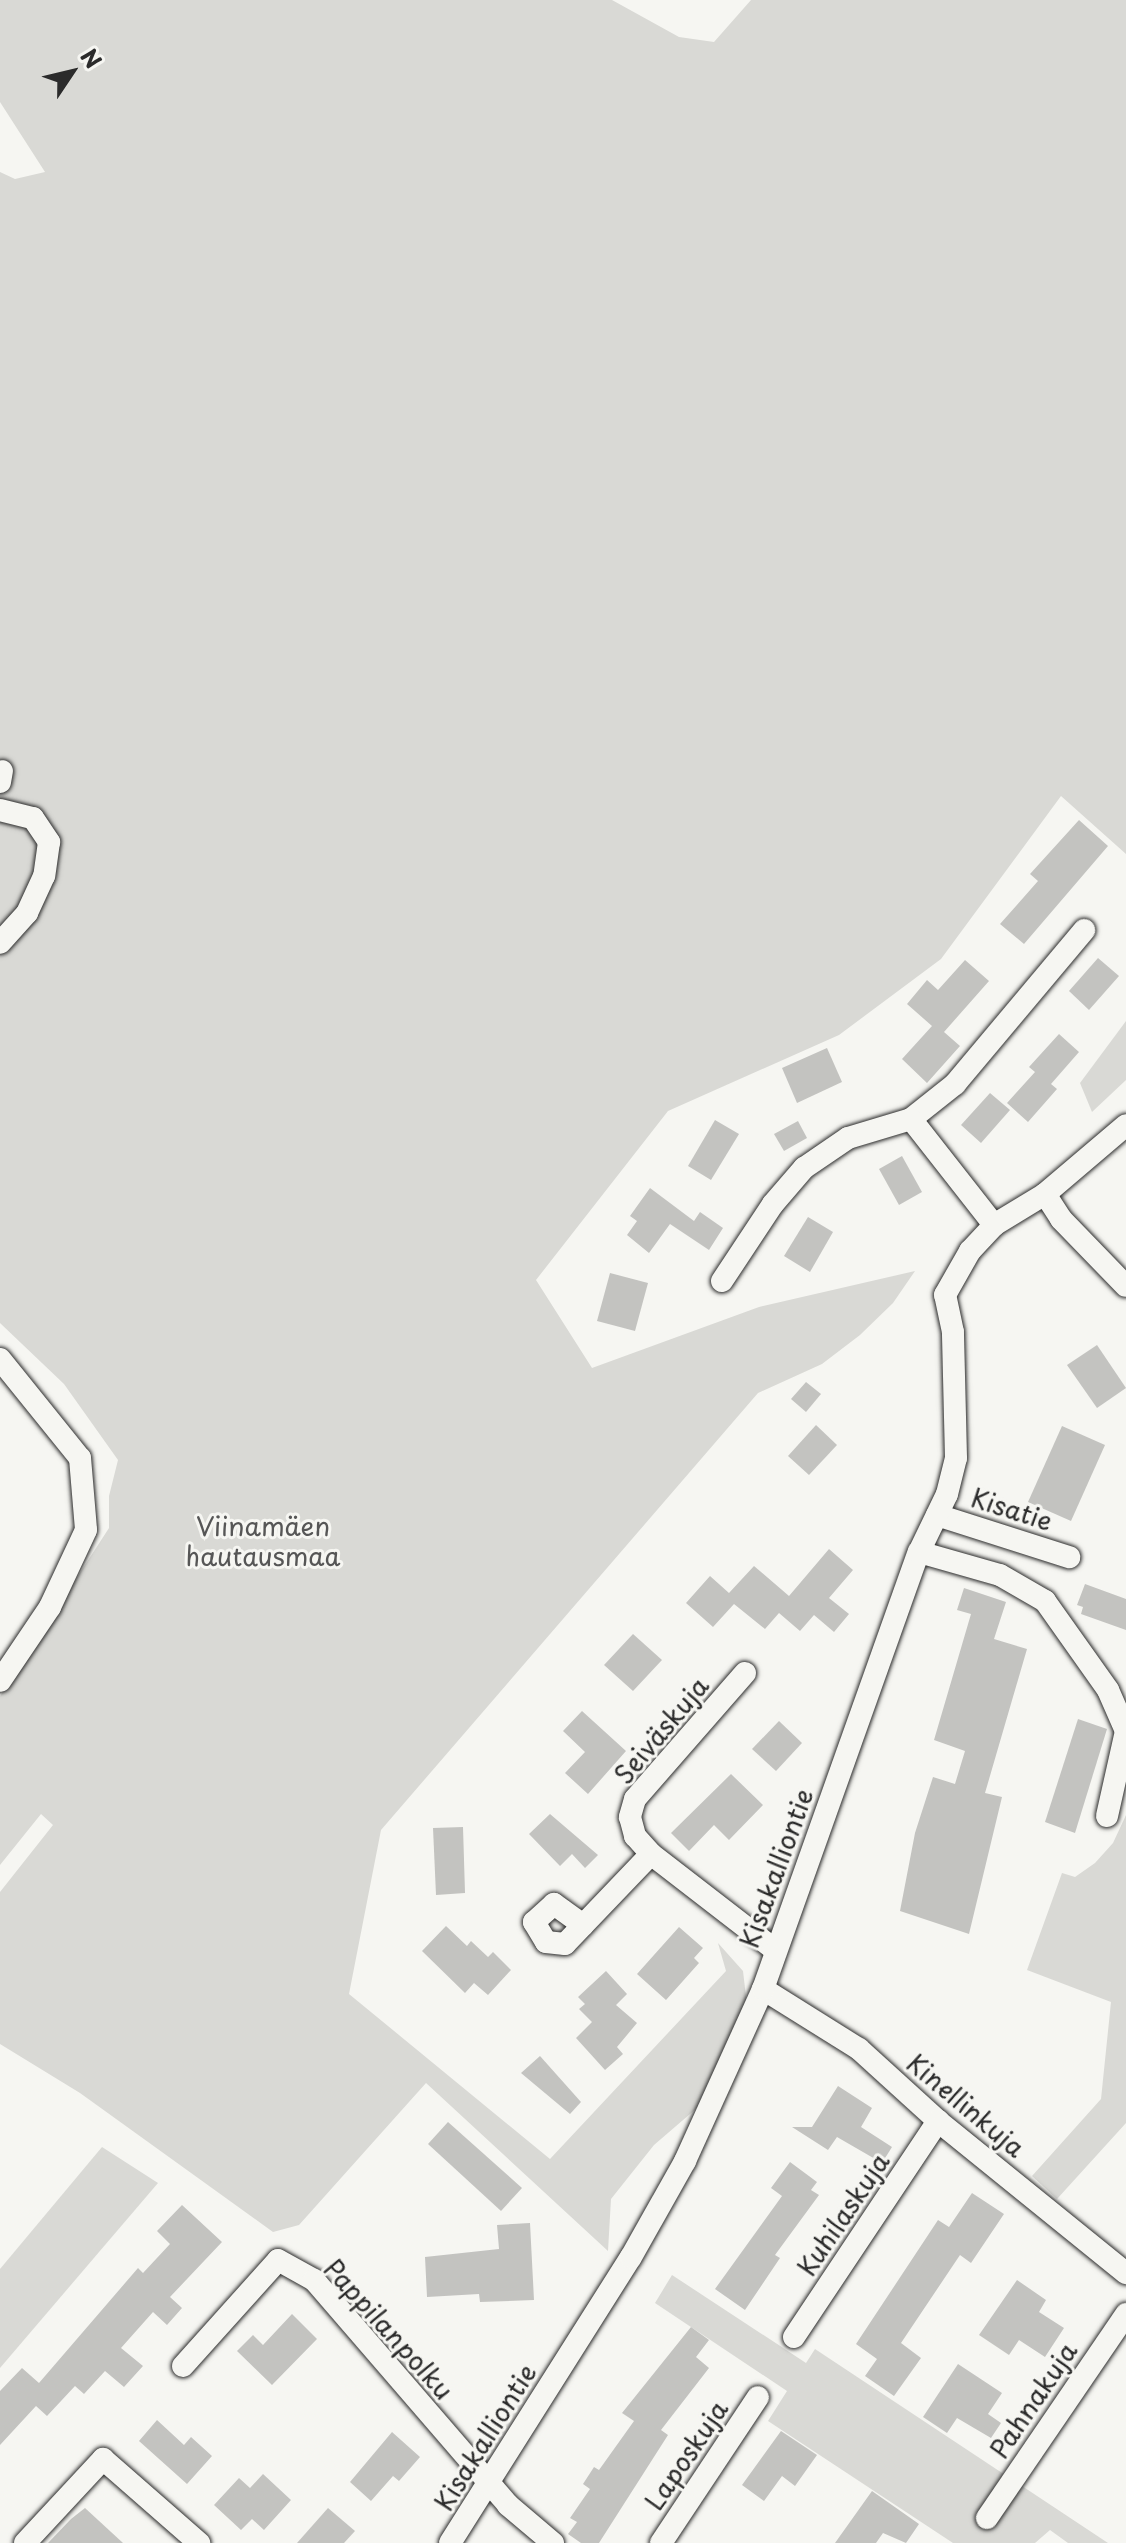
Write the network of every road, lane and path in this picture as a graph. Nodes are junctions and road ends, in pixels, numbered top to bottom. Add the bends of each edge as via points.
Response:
1 (0, 810) edge
2 (1084, 930) dead end
3 (0, 943) edge
4 (911, 1119) junction
5 (1126, 1125) edge
6 (1045, 1194) junction
7 (994, 1225) junction
8 (722, 1281) dead end
9 (1126, 1286) edge
10 (0, 1359) edge
11 (937, 1515) junction
12 (919, 1552) junction
13 (1069, 1557) dead end
14 (745, 1673) dead end
15 (0, 1681) edge
16 (1126, 1731) edge
17 (1107, 1816) dead end
18 (651, 1854) junction
19 (583, 1925) dead end
20 (775, 1950) junction
21 (763, 1989) junction
22 (938, 2121) junction
23 (1126, 2273) edge
24 (1126, 2314) edge
25 (794, 2337) dead end
26 (183, 2366) dead end
27 (758, 2397) dead end
28 (490, 2483) junction
29 (987, 2518) dead end
30 (25, 2543) edge
31 (199, 2543) edge
32 (450, 2543) edge
33 (553, 2543) edge
34 (661, 2543) edge

1 - 3 street via 33,818 49,842 44,876 27,913
2 - 4 street via 955,1084
4 - 7 street
4 - 8 street via 848,1138 804,1168
5 - 6 street, Kisakalliontie
6 - 7 street, Kisakalliontie
6 - 9 street via 1061,1219
7 - 11 street, Kisakalliontie via 970,1251 945,1295 953,1332 956,1458
10 - 15 street via 80,1458 86,1530 50,1607
11 - 12 street, Kisakalliontie
11 - 13 street, Kisatie
12 - 16 street via 1000,1575 1045,1601 1108,1690
12 - 20 street, Kisakalliontie
14 - 18 street, Seiväskuja via 635,1799 630,1817 635,1836
16 - 17 street
18 - 19 street
18 - 20 street, Seiväskuja
20 - 21 street, Kisakalliontie
21 - 22 street, Kinellinkuja via 859,2049
21 - 28 street, Kisakalliontie via 685,2161
22 - 23 street, Kinellinkuja
22 - 25 street, Kuhilaskuja
24 - 29 street, Pahnakuja
26 - 28 street, Pappilanpolku via 278,2260 314,2280
27 - 34 street, Laposkuja
28 - 32 street, Kisakalliontie
28 - 33 street, Pappilanpolku
30 - 31 street via 103,2459

